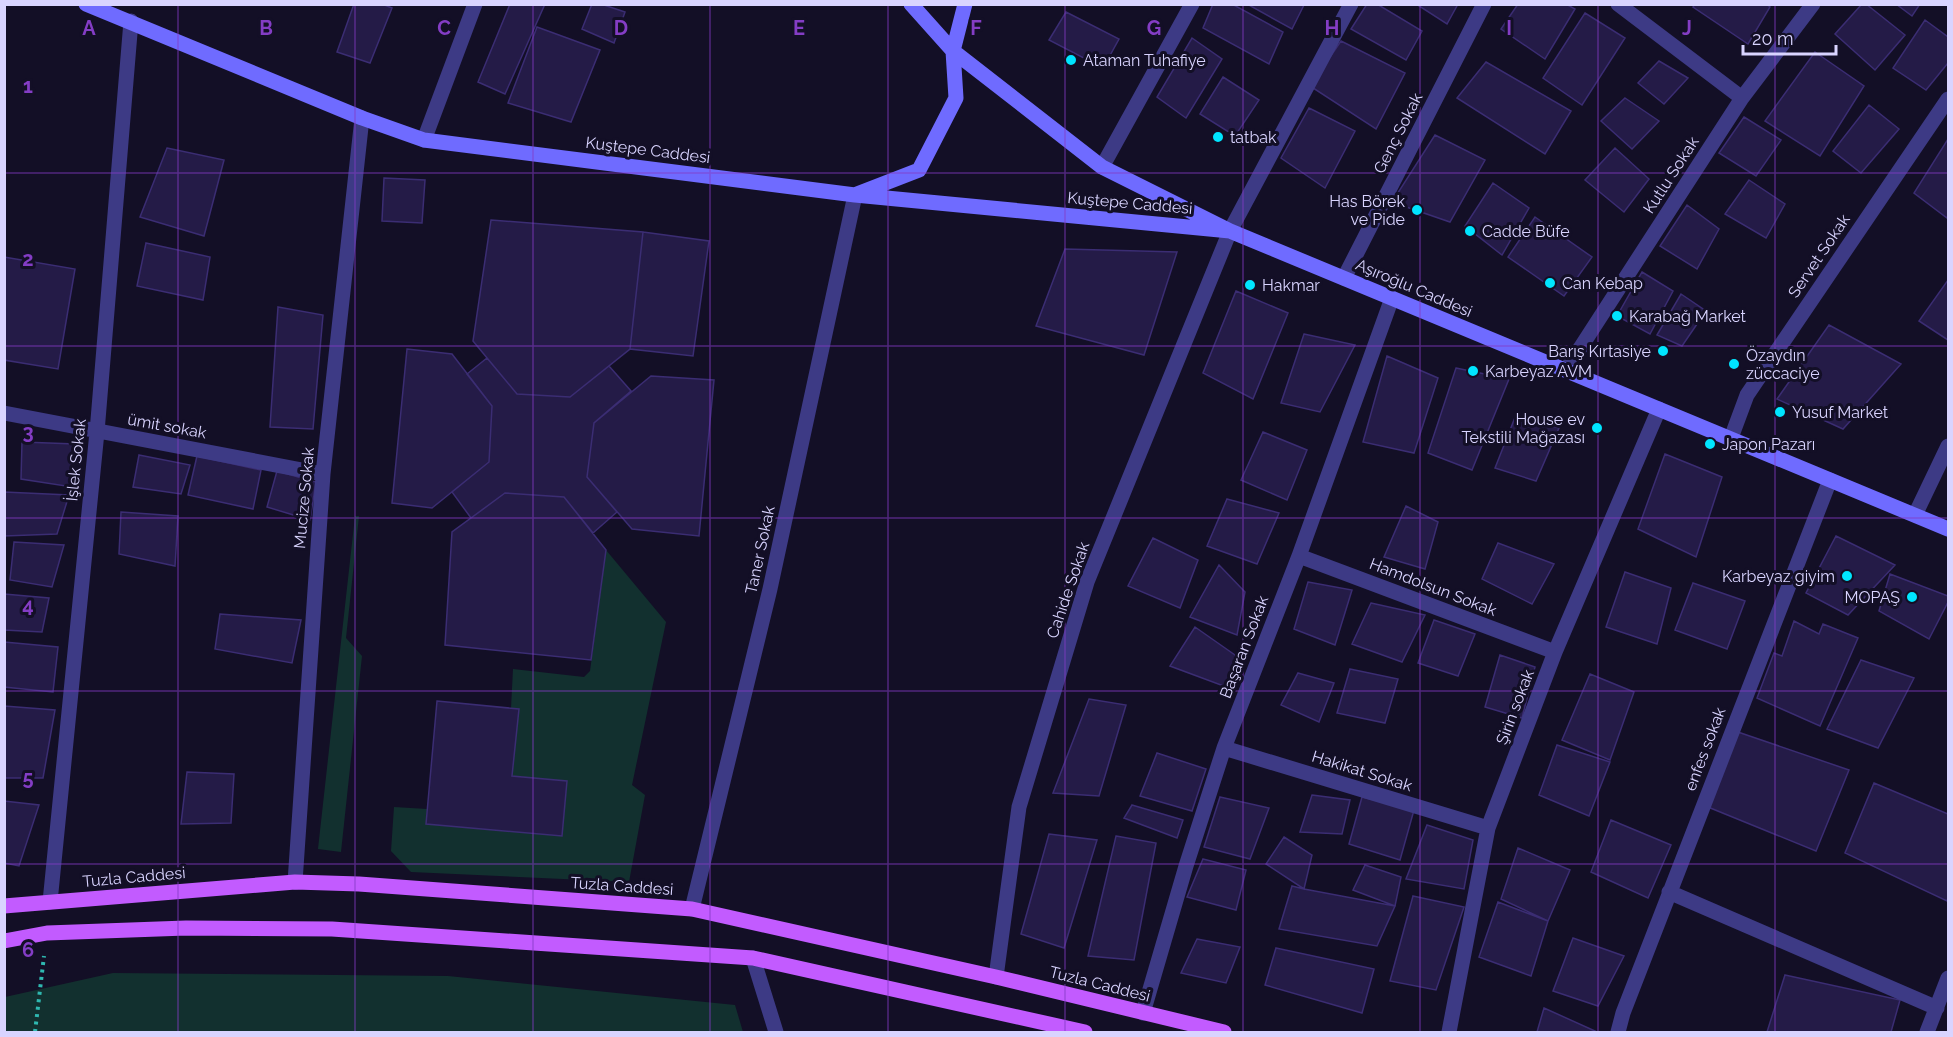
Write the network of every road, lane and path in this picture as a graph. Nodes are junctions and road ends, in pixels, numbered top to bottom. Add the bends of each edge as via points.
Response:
1 (86, 4) edge
2 (475, 4) edge
3 (911, 4) edge
4 (965, 4) edge
5 (1192, 4) edge
6 (1352, 4) edge
7 (1484, 4) edge
8 (1618, 4) edge
9 (1813, 4) edge
10 (131, 21) junction
11 (953, 51) junction
12 (1742, 98) junction
13 (1948, 99) edge
14 (362, 118) junction
15 (424, 140) junction
16 (1102, 167) junction
17 (855, 195) junction
18 (1230, 231) junction
19 (1344, 278) junction
20 (1392, 298) junction
21 (1566, 370) junction
22 (1659, 409) junction
23 (4, 413) edge
24 (97, 432) junction
25 (1731, 438) junction
26 (1948, 446) edge
27 (323, 474) junction
28 (1830, 480) junction
29 (1915, 515) junction
30 (1948, 529) edge
31 (1299, 556) junction
32 (1555, 652) junction
33 (1224, 748) junction
34 (1488, 828) junction
35 (295, 882) junction
36 (1669, 892) junction
37 (50, 902) junction
38 (4, 906) edge
39 (692, 909) junction
40 (46, 933) junction
41 (4, 941) edge
42 (753, 957) junction
43 (996, 977) junction
44 (1948, 978) edge
45 (1937, 1008) junction
46 (1143, 1013) junction
47 (35, 1032) edge
48 (776, 1032) edge
49 (1084, 1032) edge
50 (1224, 1032) edge
51 (1449, 1032) edge
52 (1618, 1032) edge
53 (1927, 1032) edge

1 - 10 street, Kuştepe Caddesi
2 - 15 street
3 - 11 street, Aşıroğlu Caddesi
4 - 11 street
5 - 16 street
6 - 18 street, Cahide Sokak
7 - 19 street, Genç Sokak
8 - 12 street
9 - 12 street, Kutlu Sokak
10 - 14 street, Kuştepe Caddesi
10 - 24 street, İşlek Sokak
11 - 16 street, Aşıroğlu Caddesi
11 - 17 street via 956,98 919,170
12 - 21 street, Kutlu Sokak
13 - 25 street, Servet Sokak via 1747,395
14 - 15 street, Kuştepe Caddesi
14 - 27 street, Mucize Sokak
15 - 17 street, Kuştepe Caddesi
16 - 18 street, Aşıroğlu Caddesi
17 - 18 street, Kuştepe Caddesi
17 - 39 street, Taner Sokak via 770,589
18 - 19 street, Aşıroğlu Caddesi
18 - 43 street, Cahide Sokak via 1087,582 1019,807
19 - 20 street, Aşıroğlu Caddesi
20 - 21 street, Aşıroğlu Caddesi
20 - 31 street, Başaran Sokak
21 - 22 street, Aşıroğlu Caddesi
22 - 25 street, Aşıroğlu Caddesi
22 - 32 street, Şirin sokak
23 - 24 street, ümit sokak
24 - 27 street, ümit sokak
24 - 37 street, İşlek Sokak
25 - 28 street, Aşıroğlu Caddesi
26 - 29 street
27 - 35 street, Mucize Sokak
28 - 29 street, Aşıroğlu Caddesi
28 - 36 street, enfes sokak
29 - 30 street, Aşıroğlu Caddesi
31 - 32 street, Hamdolsun Sokak
31 - 33 street, Başaran Sokak
32 - 34 street, Şirin sokak
33 - 34 street, Hakikat Sokak
33 - 46 street, Başaran Sokak
34 - 51 street, Şirin sokak
35 - 37 main road, Tuzla Caddesi
35 - 39 main road, Tuzla Caddesi
36 - 45 street
36 - 52 street, enfes sokak
37 - 38 main road, Tuzla Caddesi
39 - 43 main road, Tuzla Caddesi
40 - 41 main road
40 - 42 main road via 186,928 332,929
40 - 47 path
42 - 48 street
42 - 49 main road
43 - 46 main road, Tuzla Caddesi
44 - 45 street
45 - 53 street
46 - 50 main road, Tuzla Caddesi

